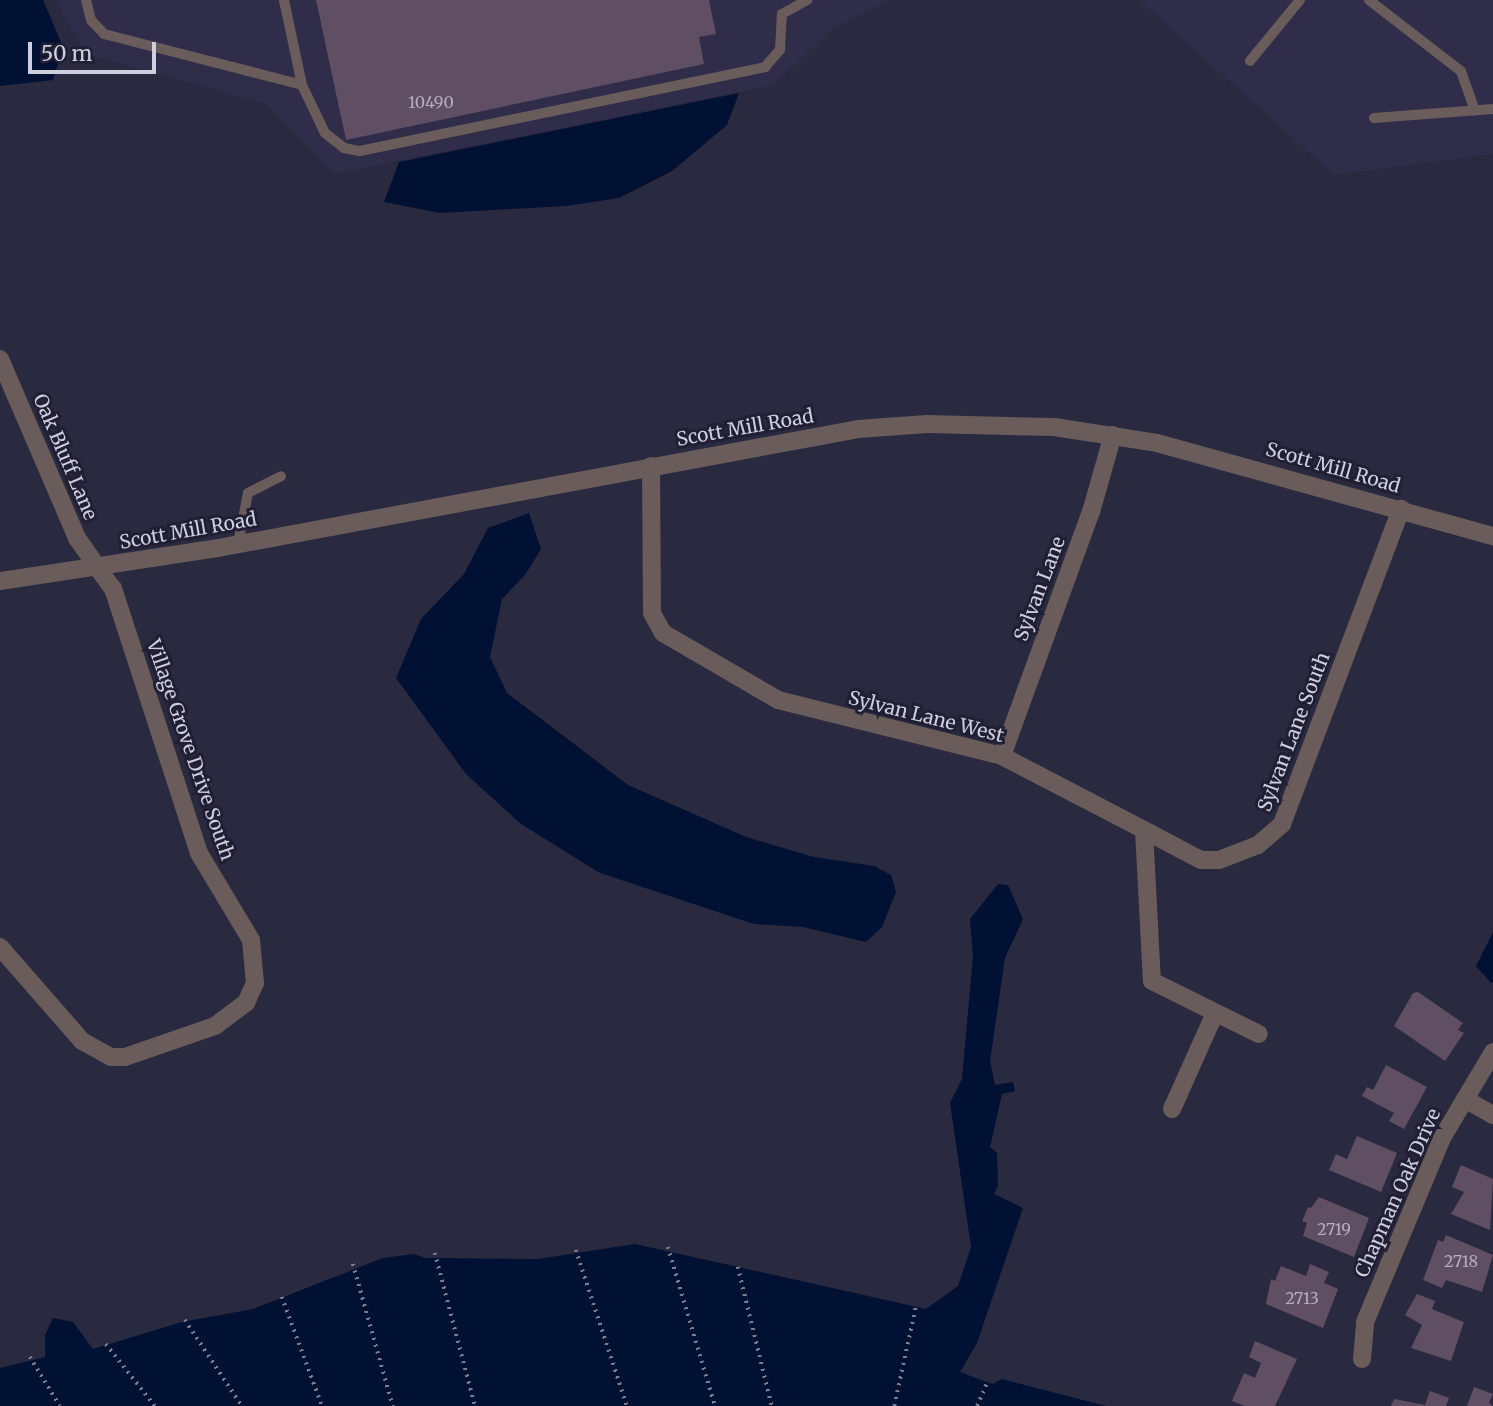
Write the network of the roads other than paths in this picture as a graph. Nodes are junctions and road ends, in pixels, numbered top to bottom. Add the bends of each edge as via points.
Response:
1 (86, 0) edge
2 (284, 0) edge
3 (807, 0) edge
4 (1300, 0) edge
5 (1369, 0) edge
6 (1250, 61) dead end
7 (302, 85) junction
8 (1493, 109) edge
9 (1475, 111) junction
10 (1374, 118) dead end
11 (0, 359) edge
12 (1114, 435) junction
13 (651, 466) junction
14 (281, 476) dead end
15 (1401, 509) junction
16 (1493, 536) edge
17 (238, 544) junction
18 (98, 568) junction
19 (0, 581) edge
20 (1002, 756) junction
21 (1144, 830) junction
22 (0, 947) edge
23 (1215, 1013) junction
24 (1259, 1034) dead end
25 (1493, 1052) edge
26 (1465, 1099) junction
27 (1172, 1110) dead end
28 (1493, 1115) edge
29 (1362, 1359) dead end

1 - 7 lane via 91,20 104,34
2 - 7 lane
3 - 7 lane via 782,14 780,50 765,66 360,151 344,148 325,133
4 - 6 lane
5 - 9 lane via 1461,71
8 - 9 lane
9 - 10 lane
11 - 18 street, Oak Bluff Lane via 77,538
12 - 13 street, Scott Mill Road via 986,423 858,429
12 - 15 street, Scott Mill Road via 1196,451
12 - 20 street, Sylvan Lane via 1091,512
13 - 17 street, Scott Mill Road
13 - 20 street, Sylvan Lane West via 652,613 663,633 778,699
14 - 17 lane via 248,493
15 - 16 street, Scott Mill Road
15 - 21 street, Sylvan Lane South via 1282,824 1258,845 1219,860 1201,860
17 - 18 street, Scott Mill Road
18 - 19 street, Scott Mill Road
18 - 22 street, Village Grove Drive South via 113,589 199,853 251,940 255,983 246,1003 215,1026 125,1058 111,1057 82,1041
20 - 21 street, Sylvan Lane West
21 - 23 street via 1152,981
23 - 24 street
23 - 27 street
25 - 26 street, Chapman Oak Drive
26 - 28 street
26 - 29 street, Chapman Oak Drive via 1442,1138 1365,1321

